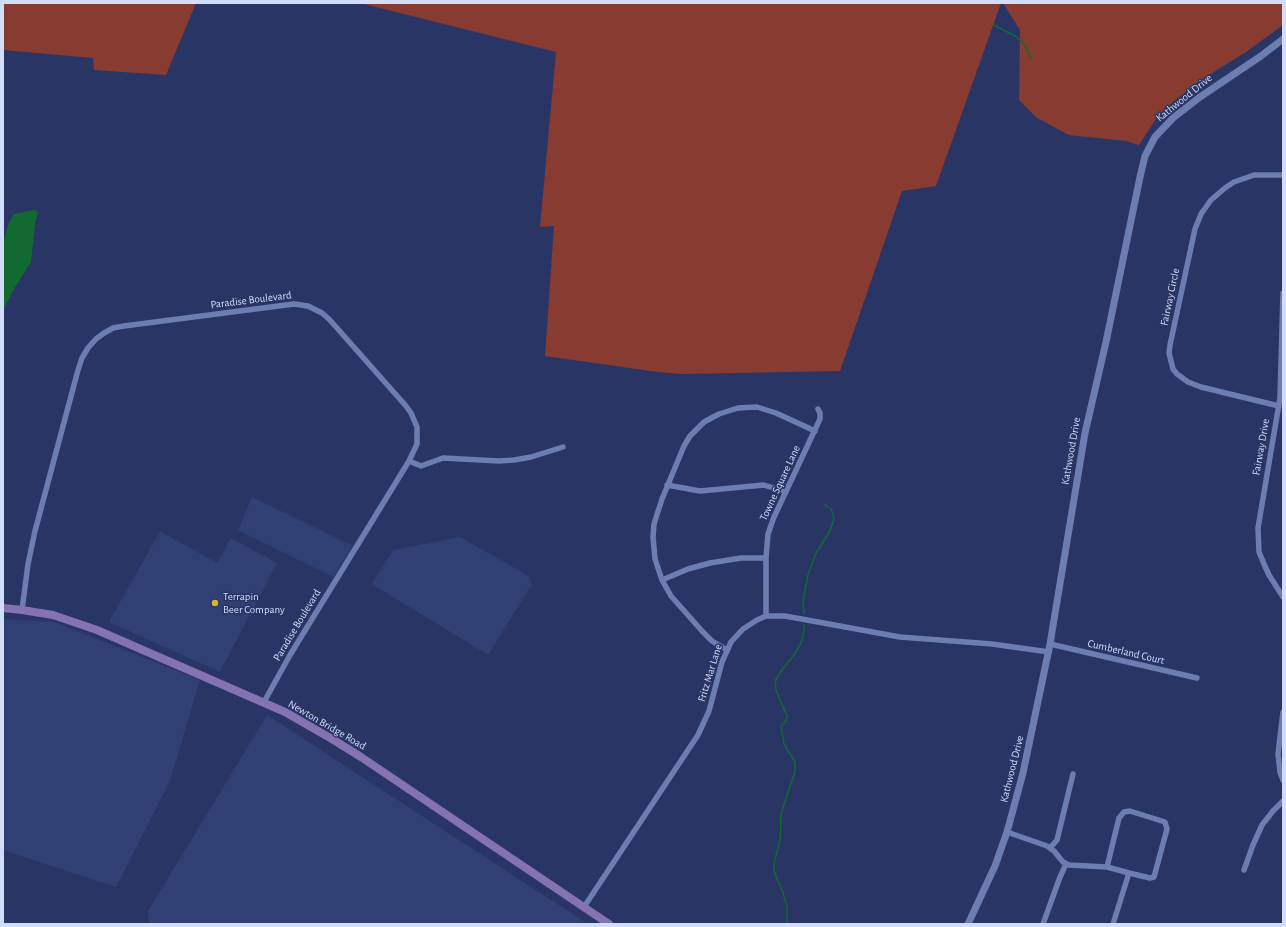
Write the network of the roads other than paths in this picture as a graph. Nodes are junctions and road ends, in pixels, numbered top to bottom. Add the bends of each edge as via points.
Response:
1 (1283, 39) edge
2 (1283, 175) edge
3 (1283, 293) edge
4 (1279, 406) junction
5 (818, 409) dead end
6 (815, 431) junction
7 (563, 447) dead end
8 (409, 461) junction
9 (667, 485) junction
10 (786, 492) junction
11 (766, 558) junction
12 (662, 580) junction
13 (1283, 597) edge
14 (3, 608) edge
15 (22, 610) junction
16 (766, 616) junction
17 (1049, 648) junction
18 (727, 650) junction
19 (1197, 678) dead end
20 (264, 702) junction
21 (1283, 712) edge
22 (1073, 774) dead end
23 (1283, 780) edge
24 (1283, 801) edge
25 (1008, 832) junction
26 (1050, 848) junction
27 (1066, 864) junction
28 (1107, 867) junction
29 (1244, 870) dead end
30 (1129, 873) junction
31 (584, 907) junction
32 (609, 924) edge
33 (968, 924) edge
34 (1043, 924) edge
35 (1113, 924) edge

1 - 17 street, Kathwood Drive via 1200,96 1173,118 1155,137 1145,156 1085,433
2 - 4 street, Fairway Circle via 1254,175 1234,182 1217,194 1203,210 1195,230 1169,354 1173,369 1188,382
3 - 4 street, Fairway Drive
4 - 13 street, Fairway Drive via 1259,517 1258,541 1264,564
5 - 6 street, Towne Square Lane via 820,419
6 - 9 street via 766,409 748,407 728,410 704,422 694,432 684,446
6 - 10 street, Towne Square Lane
7 - 8 street via 514,460 443,458 421,466
8 - 15 street, Paradise Boulevard via 416,448 418,436 411,413 332,322 308,306 294,304 113,328 104,332 88,348 78,370 35,531
8 - 20 street, Paradise Boulevard
9 - 10 street via 700,491 764,485
9 - 12 street via 657,511 653,537 654,559
10 - 11 street, Towne Square Lane via 770,526
11 - 12 street via 741,558 710,563
11 - 16 street, Towne Square Lane
12 - 18 street via 671,596 702,632
14 - 15 main road, Newton Bridge Road
15 - 20 main road, Newton Bridge Road via 53,615 97,630
16 - 17 street, Fritz Mar Lane via 785,616 900,638
16 - 18 street, Fritz Mar Lane via 743,629
17 - 19 street, Cumberland Court
17 - 25 street, Kathwood Drive via 1029,750
18 - 31 street, Fritz Mar Lane via 709,711 698,735
20 - 31 main road, Newton Bridge Road via 337,742
21 - 23 street via 1278,754
22 - 26 street via 1057,840
24 - 29 street via 1262,825
25 - 26 street
25 - 33 street, Kathwood Drive
26 - 27 street
27 - 28 street
27 - 34 street
28 - 30 street
28 - 30 street via 1122,814 1130,811 1165,822 1167,829 1154,877
30 - 35 street
31 - 32 main road, Newton Bridge Road

